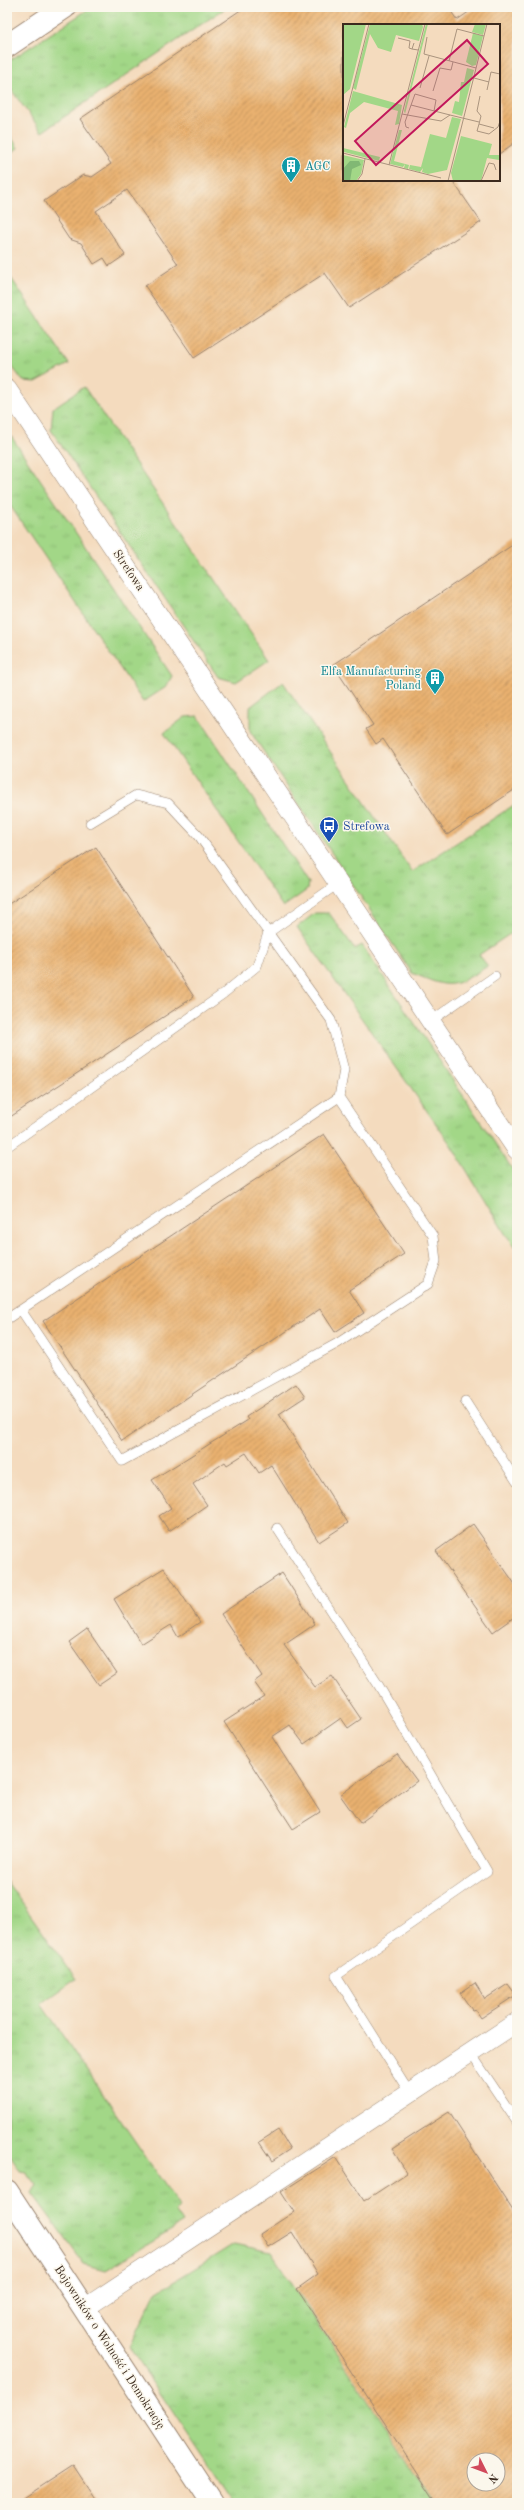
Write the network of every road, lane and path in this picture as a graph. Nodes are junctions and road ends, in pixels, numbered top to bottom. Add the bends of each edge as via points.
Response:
1 (65, 7) edge
2 (7, 46) edge
3 (7, 389) edge
4 (90, 823) dead end
5 (338, 883) junction
6 (268, 934) junction
7 (495, 976) dead end
8 (431, 1021) junction
9 (339, 1097) junction
10 (7, 1147) edge
11 (517, 1150) edge
12 (21, 1310) junction
13 (7, 1319) edge
14 (465, 1401) dead end
15 (517, 1482) edge
16 (277, 1528) dead end
17 (517, 2022) edge
18 (470, 2052) junction
19 (409, 2092) junction
20 (517, 2122) edge
21 (7, 2191) edge
22 (84, 2308) junction
23 (212, 2503) edge

1 - 2 main road
3 - 5 street, Strefowa
4 - 6 lane via 136,794 168,803 199,836
5 - 6 lane
5 - 8 street, Strefowa
6 - 9 lane via 331,1020 344,1070
6 - 10 lane via 257,966 224,994
7 - 8 lane
8 - 11 street, Strefowa
9 - 12 lane
9 - 12 lane via 432,1236 436,1261 428,1284 338,1343 122,1461
12 - 13 lane
14 - 15 lane
16 - 19 lane via 379,1686 487,1871 336,1976
17 - 18 street
18 - 19 street
18 - 20 lane
19 - 22 street
21 - 22 main road, Bojowników o Wolność i Demokrację
22 - 23 main road, Bojowników o Wolność i Demokrację

